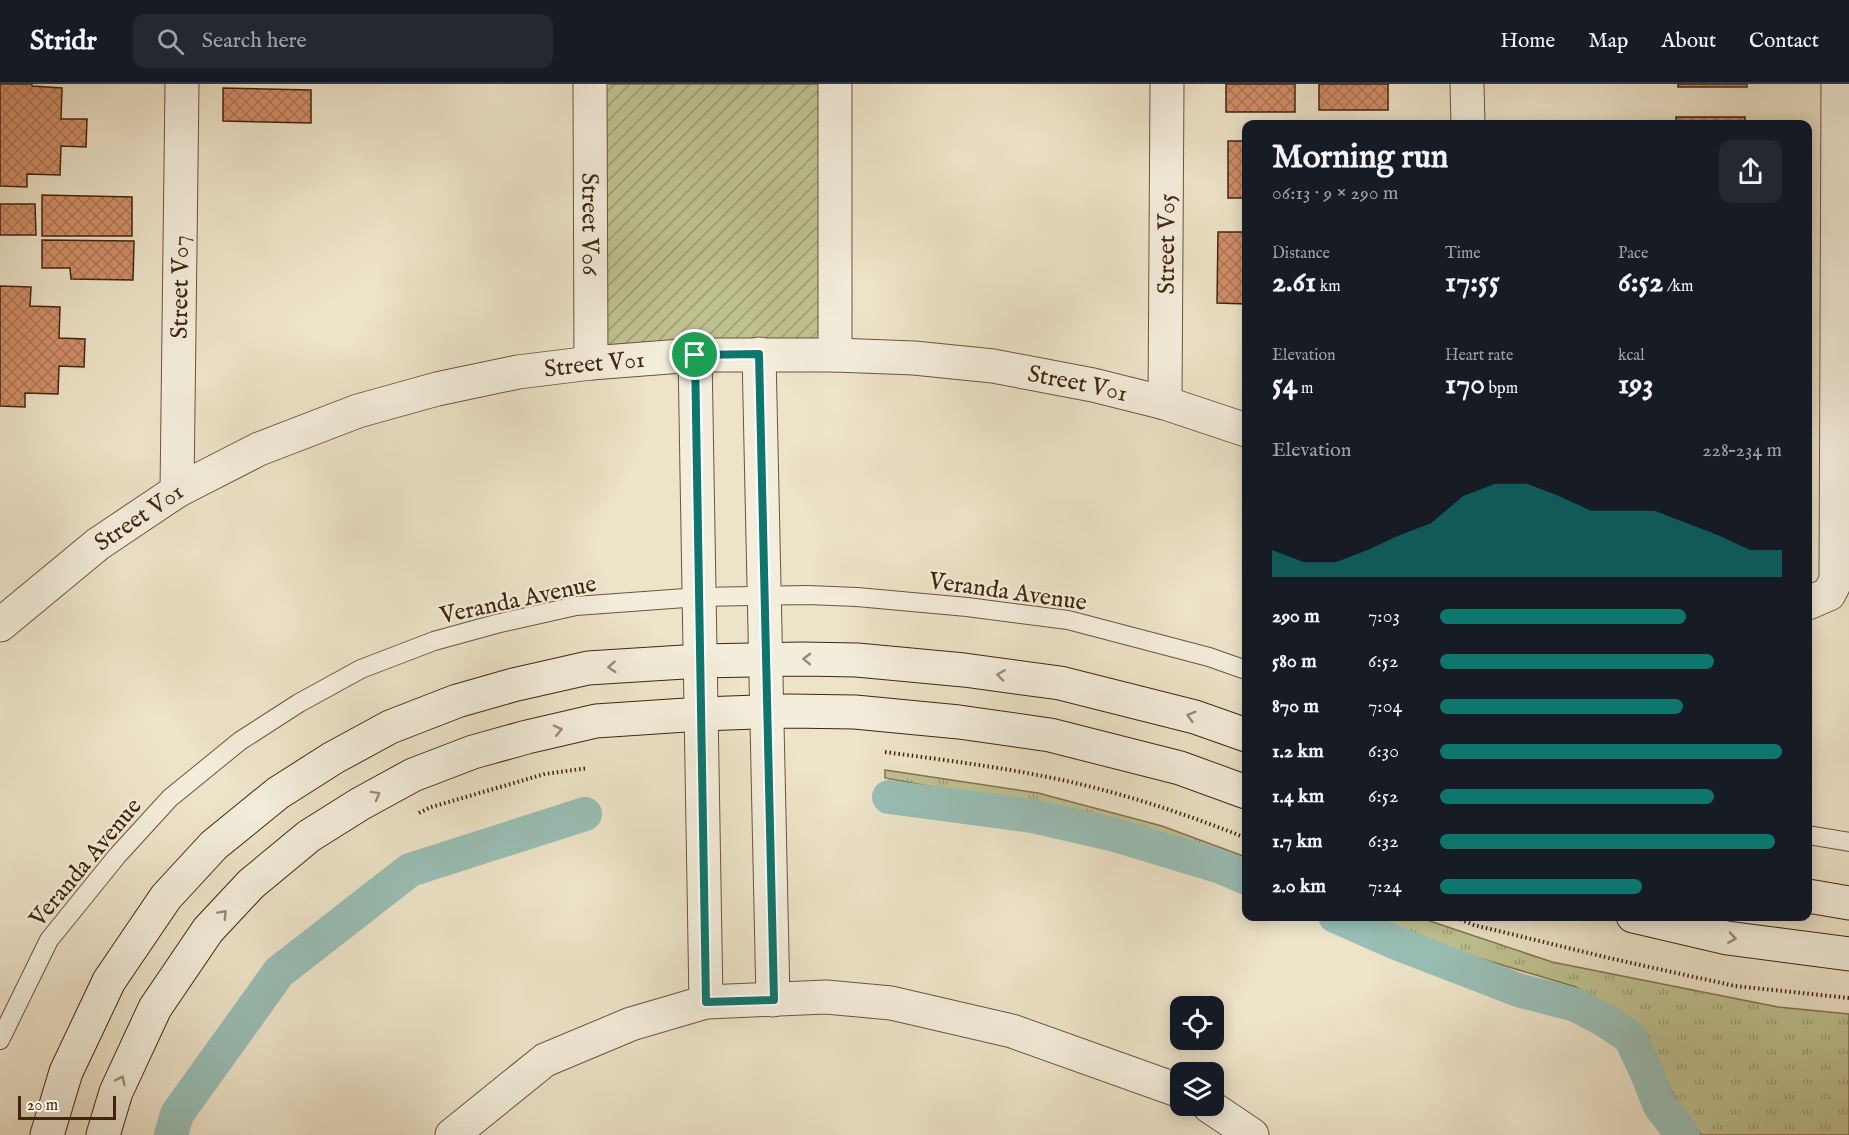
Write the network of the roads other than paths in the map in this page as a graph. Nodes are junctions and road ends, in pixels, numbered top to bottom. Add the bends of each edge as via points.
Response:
1 (182, 84) edge
2 (590, 84) edge
3 (835, 84) edge
4 (1167, 84) edge
5 (1467, 84) edge
6 (1838, 84) edge
7 (1468, 120) edge
8 (759, 354) junction
9 (835, 354) junction
10 (695, 355) junction
11 (591, 363) junction
12 (1165, 403) junction
13 (1242, 429) edge
14 (177, 491) junction
15 (765, 596) junction
16 (699, 597) junction
17 (1818, 598) edge
18 (0, 625) edge
19 (766, 659) junction
20 (700, 661) junction
21 (1242, 669) edge
22 (767, 712) junction
23 (701, 714) junction
24 (1242, 734) edge
25 (1242, 791) edge
26 (1812, 836) edge
27 (1849, 842) edge
28 (1812, 897) edge
29 (1849, 903) edge
30 (1654, 921) edge
31 (1849, 954) edge
32 (774, 1000) junction
33 (706, 1002) junction
34 (0, 1040) edge
35 (1170, 1087) edge
36 (1224, 1116) edge
37 (47, 1135) edge
38 (103, 1135) edge
39 (452, 1135) edge
40 (1252, 1135) edge

1 - 14 street, Street V07
2 - 11 street, Street V06
3 - 9 street
4 - 12 street, Street V05
5 - 7 street
6 - 17 street via 1836,580
8 - 9 street, Street V01
8 - 10 street, Street V01
8 - 15 street
9 - 12 street, Street V01 via 993,366
10 - 11 street, Street V01
10 - 16 street
11 - 14 street, Street V01 via 518,372 358,411 259,449
12 - 13 street, Street V01
14 - 18 street, Street V01 via 98,544
15 - 16 lane, Veranda Avenue
15 - 19 street
15 - 21 lane, Veranda Avenue via 857,597 1068,620
16 - 20 street
16 - 34 lane, Veranda Avenue via 576,606 496,624 434,641 362,669 299,703 240,741 170,798 117,856 49,939
19 - 20 street
19 - 22 street
24 -> 19 street via 1195,717 1060,683 857,660
20 - 23 street
20 -> 37 street via 588,668 457,701 390,727 278,793 214,845 166,897 109,981 66,1072
22 - 23 street
22 - 25 street via 855,712 1050,735 1180,768
22 - 32 street
23 - 33 street
38 -> 23 street via 116,1092 155,1008 201,940 251,884 309,836 413,775 473,752 596,721
26 - 27 lane
28 - 29 street
30 -> 31 street via 1727,938
32 - 33 street
32 - 35 street via 826,997 891,1003 1012,1031
33 - 39 street via 630,1024 544,1060
36 - 40 street

